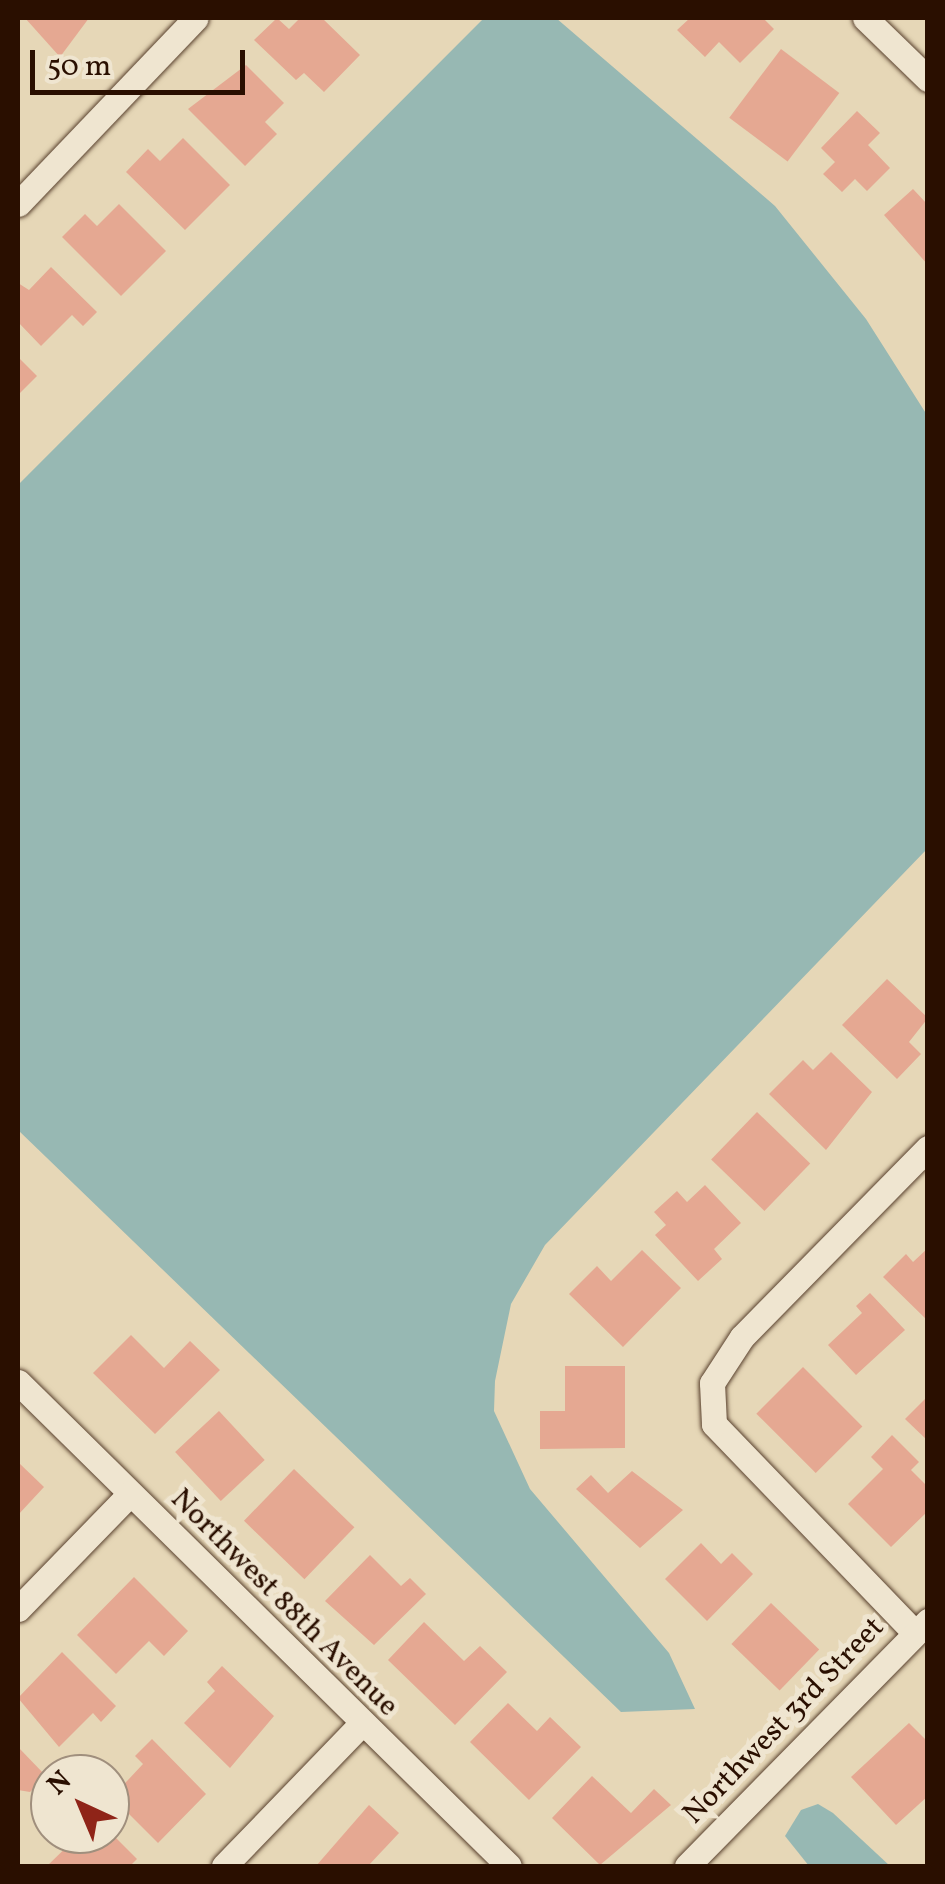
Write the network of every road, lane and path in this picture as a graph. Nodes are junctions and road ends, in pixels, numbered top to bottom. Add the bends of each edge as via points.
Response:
1 (196, 18) edge
2 (865, 18) edge
3 (928, 79) edge
4 (18, 204) edge
5 (928, 1148) edge
6 (18, 1382) edge
7 (130, 1494) junction
8 (18, 1609) edge
9 (921, 1627) edge
10 (360, 1725) junction
11 (224, 1866) edge
12 (508, 1866) edge
13 (687, 1866) edge

1 - 4 street
2 - 3 street
5 - 9 street via 742,1338 712,1383 714,1424
6 - 7 street, Northwest 88th Avenue
7 - 8 street
7 - 10 street, Northwest 88th Avenue
9 - 13 street, Northwest 3rd Street
10 - 11 street
10 - 12 street, Northwest 88th Avenue

